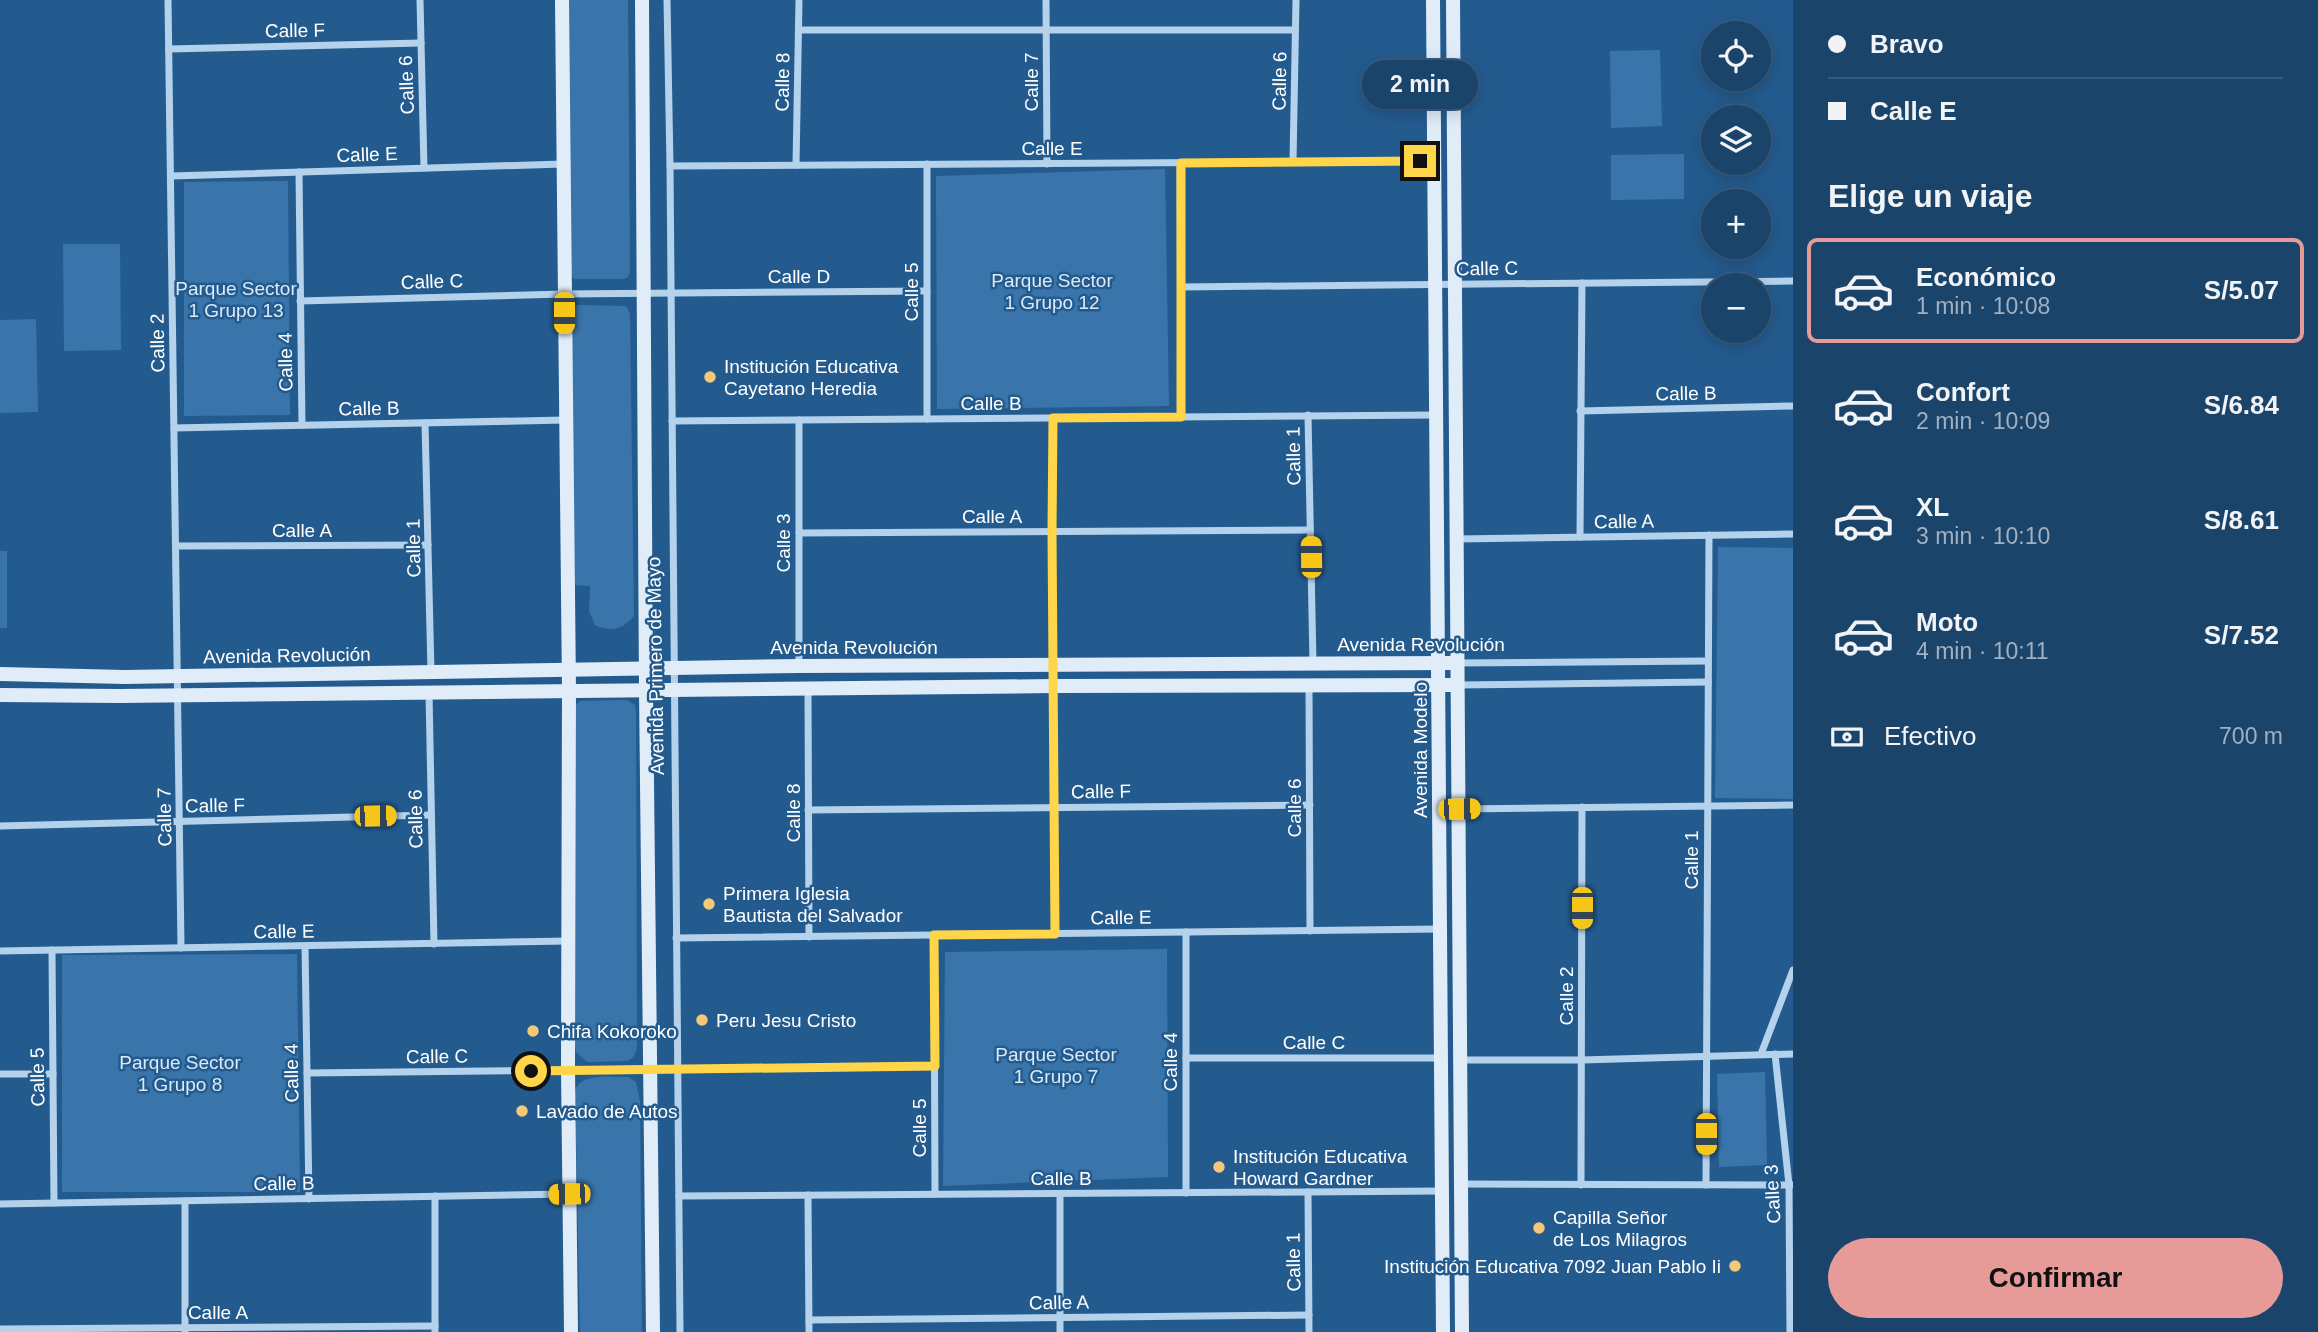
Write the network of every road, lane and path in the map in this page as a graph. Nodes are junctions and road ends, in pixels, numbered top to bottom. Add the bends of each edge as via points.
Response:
1 (168, 0) edge
2 (420, 0) edge
3 (562, 0) edge
4 (642, 0) edge
5 (667, 0) edge
6 (799, 0) edge
7 (1046, 0) edge
8 (1296, 0) edge
9 (1433, 0) edge
10 (1453, 0) edge
11 (799, 30) junction
12 (1046, 30) junction
13 (1295, 30) junction
14 (421, 43) junction
15 (169, 49) junction
16 (1435, 161) junction
17 (1293, 162) junction
18 (1181, 163) junction
19 (564, 164) junction
20 (927, 164) junction
21 (1046, 164) junction
22 (670, 166) junction
23 (796, 166) junction
24 (424, 169) junction
25 (299, 172) junction
26 (171, 176) junction
27 (1793, 281) edge
28 (1582, 283) junction
29 (1455, 284) junction
30 (1436, 285) junction
31 (1181, 287) junction
32 (927, 291) junction
33 (643, 293) junction
34 (671, 293) junction
35 (564, 294) junction
36 (300, 301) junction
37 (1793, 406) edge
38 (1580, 411) junction
39 (1308, 415) junction
40 (1437, 415) junction
41 (1181, 417) junction
42 (1053, 418) junction
43 (927, 419) junction
44 (565, 420) junction
45 (799, 420) junction
46 (672, 421) junction
47 (425, 423) junction
48 (302, 425) junction
49 (174, 428) junction
50 (1310, 530) junction
51 (1052, 532) junction
52 (799, 533) junction
53 (1793, 534) edge
54 (1709, 535) junction
55 (1580, 537) junction
56 (1456, 539) junction
57 (428, 545) junction
58 (176, 546) junction
59 (1708, 661) junction
60 (1439, 663) junction
61 (1456, 663) junction
62 (1312, 664) junction
63 (799, 666) junction
64 (646, 668) junction
65 (674, 668) junction
66 (569, 669) junction
67 (431, 672) junction
68 (0, 674) edge
69 (1053, 676) junction
70 (1708, 682) junction
71 (1439, 684) junction
72 (1309, 685) junction
73 (1457, 685) junction
74 (177, 686) junction
75 (808, 689) junction
76 (646, 690) junction
77 (674, 690) junction
78 (569, 691) junction
79 (429, 693) junction
80 (0, 695) edge
81 (1310, 805) junction
82 (1793, 805) edge
83 (1707, 806) junction
84 (1582, 807) junction
85 (1054, 808) junction
86 (1459, 809) junction
87 (808, 810) junction
88 (431, 815) junction
89 (180, 821) junction
90 (0, 826) edge
91 (1441, 929) junction
92 (1310, 931) junction
93 (1186, 932) junction
94 (1055, 934) junction
95 (934, 935) junction
96 (809, 937) junction
97 (676, 938) junction
98 (568, 942) junction
99 (434, 944) junction
100 (305, 946) junction
101 (181, 948) junction
102 (52, 950) junction
103 (0, 951) edge
104 (1793, 970) edge
105 (1761, 1054) junction
106 (1775, 1054) junction
107 (1793, 1054) edge
108 (1706, 1057) junction
109 (1186, 1058) junction
110 (1442, 1058) junction
111 (1461, 1060) junction
112 (1581, 1060) junction
113 (935, 1066) junction
114 (651, 1069) junction
115 (679, 1069) junction
116 (568, 1070) junction
117 (307, 1073) junction
118 (0, 1074) edge
119 (53, 1074) junction
120 (1461, 1184) junction
121 (1581, 1185) junction
122 (1706, 1185) junction
123 (1791, 1185) edge
124 (1443, 1191) junction
125 (1308, 1192) junction
126 (1186, 1193) junction
127 (569, 1194) junction
128 (935, 1194) junction
129 (1060, 1194) junction
130 (808, 1195) junction
131 (435, 1196) junction
132 (679, 1196) junction
133 (309, 1199) junction
134 (185, 1201) junction
135 (54, 1203) junction
136 (0, 1204) edge
137 (1792, 1306) edge
138 (1309, 1315) junction
139 (1060, 1318) junction
140 (809, 1320) junction
141 (0, 1329) edge
142 (435, 1329) edge
143 (186, 1330) edge
144 (571, 1332) edge
145 (653, 1332) edge
146 (681, 1332) edge
147 (809, 1332) edge
148 (1060, 1332) edge
149 (1309, 1332) edge
150 (1443, 1332) edge
151 (1462, 1332) edge
152 (1790, 1332) edge

1 - 15 street, Calle 2
2 - 14 street, Calle 6
3 - 19 street
4 - 33 street, Avenida Primero de Mayo
5 - 22 street, Avenida Primero de Mayo
6 - 11 street, Calle 8
7 - 12 street, Calle 7
8 - 13 street, Calle 6
9 - 16 street, Avenida Modelo
10 - 29 street, Avenida Modelo
11 - 12 street
11 - 23 street, Calle 8
12 - 13 street
12 - 21 street, Calle 7
13 - 17 street, Calle 6
14 - 15 street, Calle F
14 - 24 street, Calle 6
15 - 26 street, Calle 2
16 - 17 street, Calle E
16 - 30 street, Avenida Modelo
17 - 18 street, Calle E
18 - 21 street, Calle E
18 - 31 street
19 - 24 street, Calle E
19 - 35 street
20 - 21 street, Calle E
20 - 23 street, Calle E
20 - 32 street, Calle 5
22 - 23 street, Calle E
22 - 34 street, Avenida Primero de Mayo
24 - 25 street, Calle E
25 - 26 street, Calle E
25 - 36 street, Calle 4
26 - 49 street, Calle 2
27 - 28 street, Calle C
28 - 29 street, Calle C
28 - 38 street
29 - 30 street, Calle C
29 - 56 street, Avenida Modelo
30 - 31 street, Calle C
30 - 40 street, Avenida Modelo
31 - 41 street
32 - 34 street, Calle D
32 - 43 street, Calle 5
33 - 34 street, Calle D
33 - 35 street, Calle C
33 - 64 street, Avenida Primero de Mayo
34 - 46 street, Avenida Primero de Mayo
35 - 36 street, Calle C
35 - 44 street
36 - 48 street, Calle 4
37 - 38 street, Calle B
38 - 55 street
39 - 40 street, Calle B
39 - 41 street, Calle B
39 - 50 street, Calle 1
40 - 60 street, Avenida Modelo
41 - 42 street, Calle B
42 - 43 street, Calle B
42 - 51 street
43 - 45 street, Calle B
44 - 47 street, Calle B
44 - 66 street
45 - 46 street, Calle B
45 - 52 street, Calle 3
46 - 65 street, Avenida Primero de Mayo
47 - 48 street, Calle B
47 - 57 street, Calle 1
48 - 49 street, Calle B
49 - 58 street, Calle 2
50 - 51 street, Calle A
50 - 62 street, Calle 1
51 - 52 street, Calle A
51 - 69 street
52 - 63 street, Calle 3
53 - 54 street, Calle A
54 - 55 street, Calle A
54 - 59 street, Calle 1
55 - 56 street, Calle A
56 - 61 street, Avenida Modelo
57 - 58 street, Calle A
57 - 67 street, Calle 1
58 - 74 street, Calle 2
59 - 61 street, Avenida Revolución
59 - 70 street, Calle 1
60 - 61 street, Avenida Revolución
60 - 62 street, Avenida Revolución
60 - 71 street, Avenida Modelo
61 - 73 street, Avenida Modelo
62 - 69 street, Avenida Revolución
63 - 65 street, Avenida Revolución
63 - 69 street, Avenida Revolución
64 - 65 street, Avenida Revolución
64 - 66 street, Avenida Revolución
64 - 76 street, Avenida Primero de Mayo
65 - 77 street, Avenida Primero de Mayo
66 - 67 street, Avenida Revolución
66 - 78 street
67 - 74 street, Avenida Revolución
68 - 74 street, Avenida Revolución
69 - 72 street, Avenida Revolución
69 - 75 street, Avenida Revolución
69 - 85 street
70 - 73 street, Avenida Revolución
70 - 83 street, Calle 1
71 - 72 street, Avenida Revolución
71 - 73 street, Avenida Revolución
71 - 91 street, Avenida Modelo
72 - 81 street, Calle 6
73 - 86 street, Avenida Modelo
74 - 79 street, Avenida Revolución
74 - 80 street, Avenida Revolución
74 - 89 street, Calle 7
75 - 77 street, Avenida Revolución
75 - 87 street, Calle 8
76 - 77 street, Avenida Revolución
76 - 78 street, Avenida Revolución
76 - 114 street, Avenida Primero de Mayo
77 - 97 street, Avenida Primero de Mayo
78 - 79 street, Avenida Revolución
78 - 98 street
79 - 88 street, Calle 6
81 - 85 street, Calle F
81 - 92 street, Calle 6
82 - 83 street
83 - 84 street
83 - 108 street, Calle 1
84 - 86 street
84 - 112 street, Calle 2
85 - 87 street, Calle F
85 - 94 street
86 - 111 street, Avenida Modelo
87 - 96 street, Calle 8
88 - 89 street, Calle F
88 - 99 street, Calle 6
89 - 90 street, Calle F
89 - 101 street, Calle 7
91 - 92 street, Calle E
91 - 110 street, Avenida Modelo
92 - 93 street, Calle E
93 - 94 street, Calle E
93 - 109 street, Calle 4
94 - 95 street, Calle E
95 - 96 street, Calle E
95 - 113 street, Calle 5
96 - 97 street, Calle E
97 - 115 street, Avenida Primero de Mayo
98 - 99 street, Calle E
98 - 116 street
99 - 100 street, Calle E
100 - 101 street, Calle E
100 - 117 street, Calle 4
101 - 102 street, Calle E
102 - 103 street, Calle E
102 - 119 street, Calle 5
104 - 105 street
105 - 106 street
105 - 108 street
106 - 107 street
106 - 123 street, Calle 3
108 - 112 street
108 - 122 street, Calle 1
109 - 110 street, Calle C
109 - 126 street, Calle 4
110 - 124 street, Avenida Modelo
111 - 112 street
111 - 120 street, Avenida Modelo
112 - 121 street, Calle 2
113 - 115 street
113 - 128 street, Calle 5
114 - 115 street, Calle C
114 - 116 street, Calle C
114 - 145 street, Avenida Primero de Mayo
115 - 132 street, Avenida Primero de Mayo
116 - 117 street, Calle C
116 - 127 street
117 - 133 street, Calle 4
118 - 119 street
119 - 135 street, Calle 5
120 - 121 street
120 - 151 street, Avenida Modelo
121 - 122 street
122 - 123 street
123 - 137 street, Calle 3
124 - 125 street, Calle B
124 - 150 street, Avenida Modelo
125 - 126 street, Calle B
125 - 138 street, Calle 1
126 - 129 street, Calle B
127 - 131 street, Calle B
127 - 144 street
128 - 129 street, Calle B
128 - 130 street, Calle B
129 - 139 street
130 - 132 street, Calle B
130 - 140 street
131 - 133 street, Calle B
131 - 142 street
132 - 146 street, Avenida Primero de Mayo
133 - 134 street, Calle B
134 - 135 street, Calle B
134 - 143 street
135 - 136 street, Calle B
137 - 152 street, Calle 3
138 - 139 street, Calle A
138 - 149 street, Calle 1
139 - 140 street, Calle A
139 - 148 street
140 - 147 street
141 - 143 street, Calle A
142 - 143 street, Calle A

